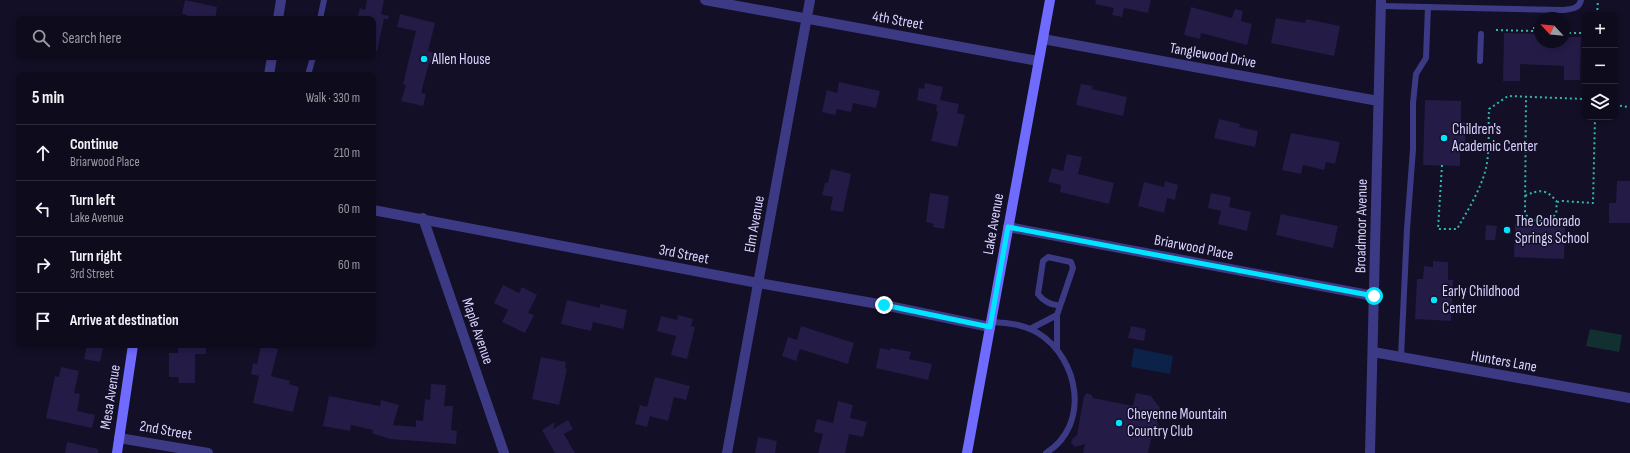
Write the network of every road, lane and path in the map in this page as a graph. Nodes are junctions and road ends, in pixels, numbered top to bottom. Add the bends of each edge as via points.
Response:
1 (281, 0) edge
2 (324, 0) edge
3 (706, 0) edge
4 (810, 0) edge
5 (1050, 0) edge
6 (1581, 0) edge
7 (1598, 0) edge
8 (1381, 3) edge
9 (1428, 7) junction
10 (1597, 12) edge
11 (278, 16) edge
12 (321, 16) edge
13 (807, 18) junction
14 (1496, 30) dead end
15 (1534, 31) edge
16 (1570, 33) edge
17 (1481, 34) dead end
18 (1582, 34) edge
19 (1043, 39) junction
20 (272, 60) edge
21 (312, 60) edge
22 (1038, 61) junction
23 (1480, 61) dead end
24 (270, 72) edge
25 (309, 72) edge
26 (1526, 96) junction
27 (1582, 99) edge
28 (1378, 101) junction
29 (1618, 105) edge
30 (1628, 107) dead end
31 (1595, 120) edge
32 (1465, 132) dead end
33 (1488, 133) junction
34 (1442, 166) dead end
35 (1525, 196) junction
36 (1557, 202) junction
37 (376, 210) edge
38 (423, 218) junction
39 (1008, 227) junction
40 (758, 283) junction
41 (1374, 296) junction
42 (1060, 305) junction
43 (1057, 315) junction
44 (990, 325) junction
45 (1030, 329) junction
46 (133, 348) edge
47 (1057, 350) junction
48 (1373, 352) junction
49 (1402, 357) junction
50 (1630, 398) edge
51 (119, 438) junction
52 (116, 453) edge
53 (208, 453) edge
54 (504, 453) edge
55 (727, 453) edge
56 (967, 453) edge
57 (1046, 453) edge
58 (1370, 453) edge

1 - 11 street
2 - 12 lane
3 - 13 street, 4th Street
4 - 13 street, Elm Avenue
5 - 19 main road, Lake Avenue
6 - 9 lane via 1578,6 1563,10
7 - 10 path
8 - 9 lane
8 - 28 street, Broadmoor Avenue
9 - 49 lane via 1426,58 1416,74 1413,103
13 - 22 street, 4th Street
13 - 40 street, Elm Avenue
14 - 15 path
16 - 18 path
17 - 23 lane
19 - 22 main road, Lake Avenue
19 - 28 street, Tanglewood Drive
20 - 24 street
21 - 25 lane
22 - 39 main road, Lake Avenue
26 - 27 path
26 - 33 path via 1508,96 1489,109
26 - 35 path
28 - 41 street, Broadmoor Avenue
29 - 30 path
31 - 36 path via 1593,203
32 - 33 path
33 - 34 path via 1486,166 1482,180 1457,229 1438,229
35 - 36 path via 1541,191 1550,194
35 - 36 path via 1525,213 1531,220 1544,221 1552,217 1556,212
37 - 38 street, 3rd Street
38 - 40 street, 3rd Street
38 - 54 street, Maple Avenue
39 - 41 street, Briarwood Place
39 - 44 main road, Lake Avenue
40 - 44 street, 3rd Street
40 - 55 street, Elm Avenue
41 - 48 street, Broadmoor Avenue
42 - 42 lane via 1073,268 1071,262 1048,257 1043,261 1038,294 1042,300
42 - 43 lane
43 - 45 lane
43 - 47 lane
44 - 45 lane via 1009,323
44 - 56 main road, Lake Avenue
45 - 47 lane
46 - 51 main road, Mesa Avenue
47 - 57 lane via 1071,374 1075,403 1065,433
48 - 49 street, Hunters Lane
48 - 58 street, Broadmoor Avenue
49 - 50 street, Hunters Lane
51 - 52 main road, Mesa Avenue
51 - 53 street, 2nd Street

